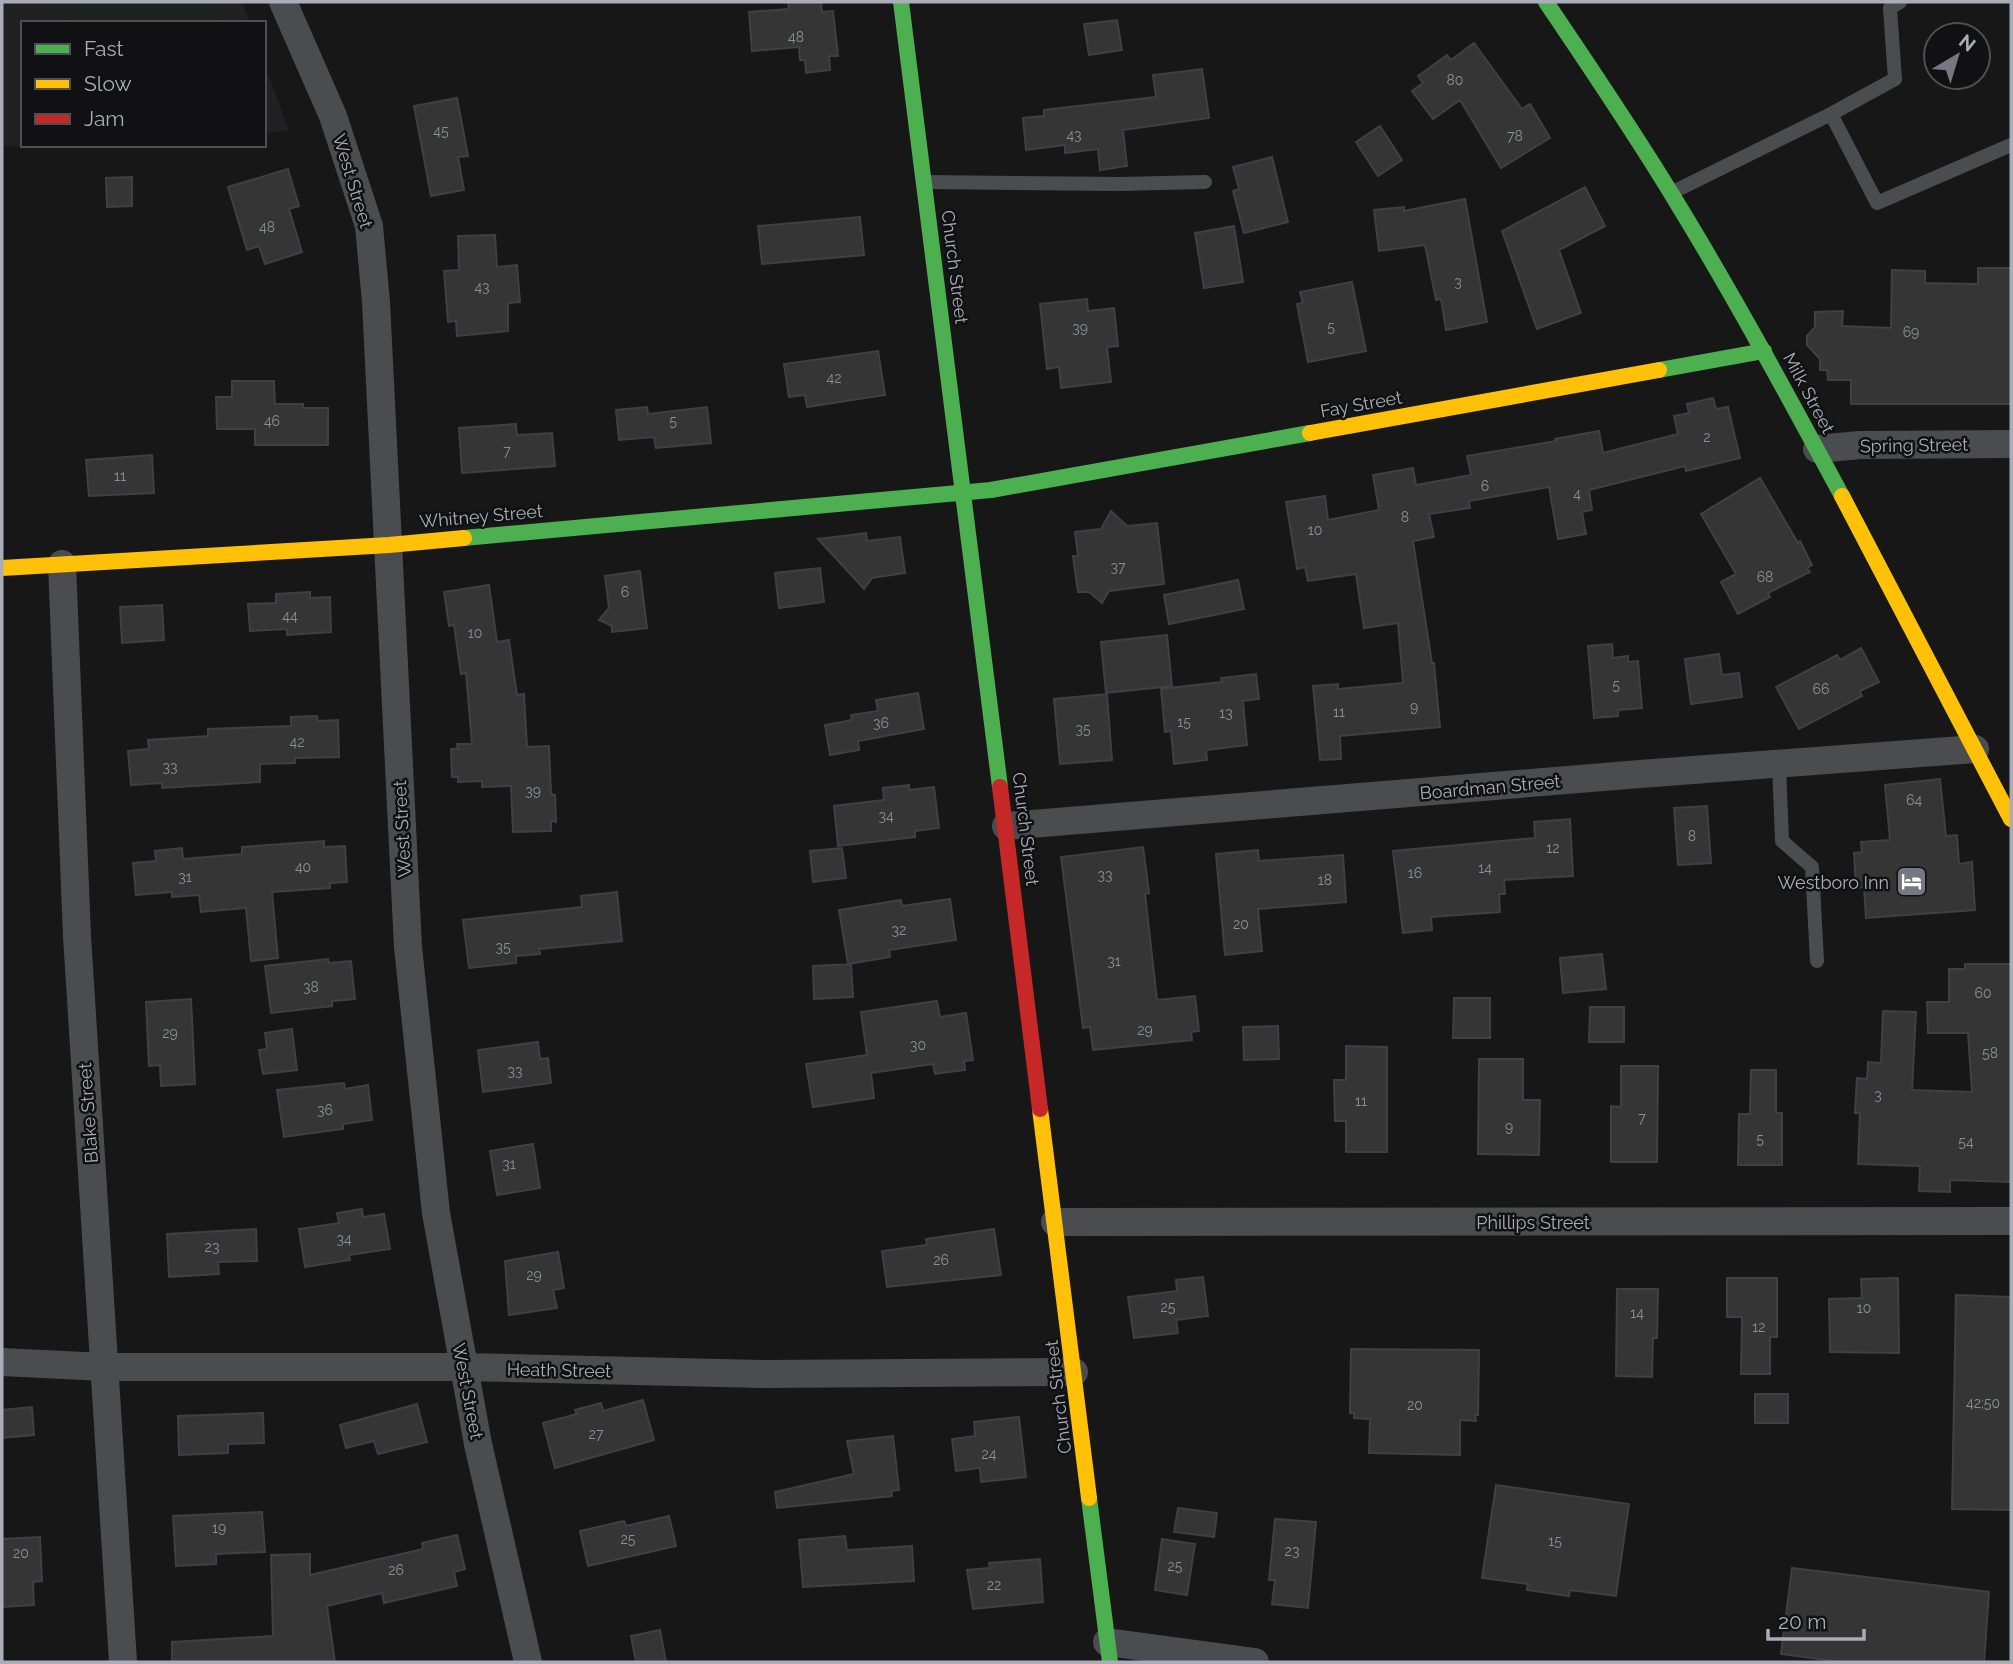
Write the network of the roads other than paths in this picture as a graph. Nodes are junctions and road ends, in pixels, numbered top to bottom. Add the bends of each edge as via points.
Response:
1 (283, 2) edge
2 (901, 2) edge
3 (1546, 2) edge
4 (1900, 2) edge
5 (1831, 114) junction
6 (2011, 145) edge
7 (924, 182) junction
8 (1205, 182) dead end
9 (1670, 193) junction
10 (1764, 351) junction
11 (2011, 444) edge
12 (1817, 449) junction
13 (964, 492) junction
14 (389, 545) junction
15 (62, 564) junction
16 (2, 568) edge
17 (1975, 749) junction
18 (1779, 764) junction
19 (2011, 819) edge
20 (1006, 826) junction
21 (1817, 961) dead end
22 (1055, 1222) junction
23 (2011, 1222) edge
24 (2, 1362) edge
25 (104, 1367) junction
26 (463, 1367) junction
27 (1074, 1373) junction
28 (1108, 1652) edge
29 (123, 1662) edge
30 (528, 1662) edge
31 (1255, 1662) edge

1 - 14 street, West Street via 333,116 369,226
2 - 7 street, Church Street
3 - 9 street, Milk Street
4 - 5 lane via 1891,8 1895,79
5 - 6 lane via 1877,203
5 - 9 lane
7 - 8 lane
7 - 13 street, Church Street
9 - 10 street, Milk Street
10 - 12 street, Milk Street
10 - 13 street, Fay Street
11 - 12 street, Spring Street
12 - 17 street, Milk Street
13 - 14 street, Whitney Street
13 - 20 street, Church Street
14 - 15 street, Whitney Street
14 - 26 street, West Street via 408,947 436,1213
15 - 16 street, Whitney Street
15 - 25 street, Blake Street via 77,936
17 - 18 street, Boardman Street
17 - 19 street, Milk Street
18 - 20 street, Boardman Street
18 - 21 lane via 1782,841 1812,867
20 - 22 street, Church Street
22 - 23 street, Phillips Street
22 - 27 street, Church Street
24 - 25 street, Heath Street
25 - 26 street, Heath Street
25 - 29 street, Blake Street
26 - 27 street, Heath Street via 762,1374
26 - 30 street, West Street
27 - 28 street, Church Street
28 - 31 street

